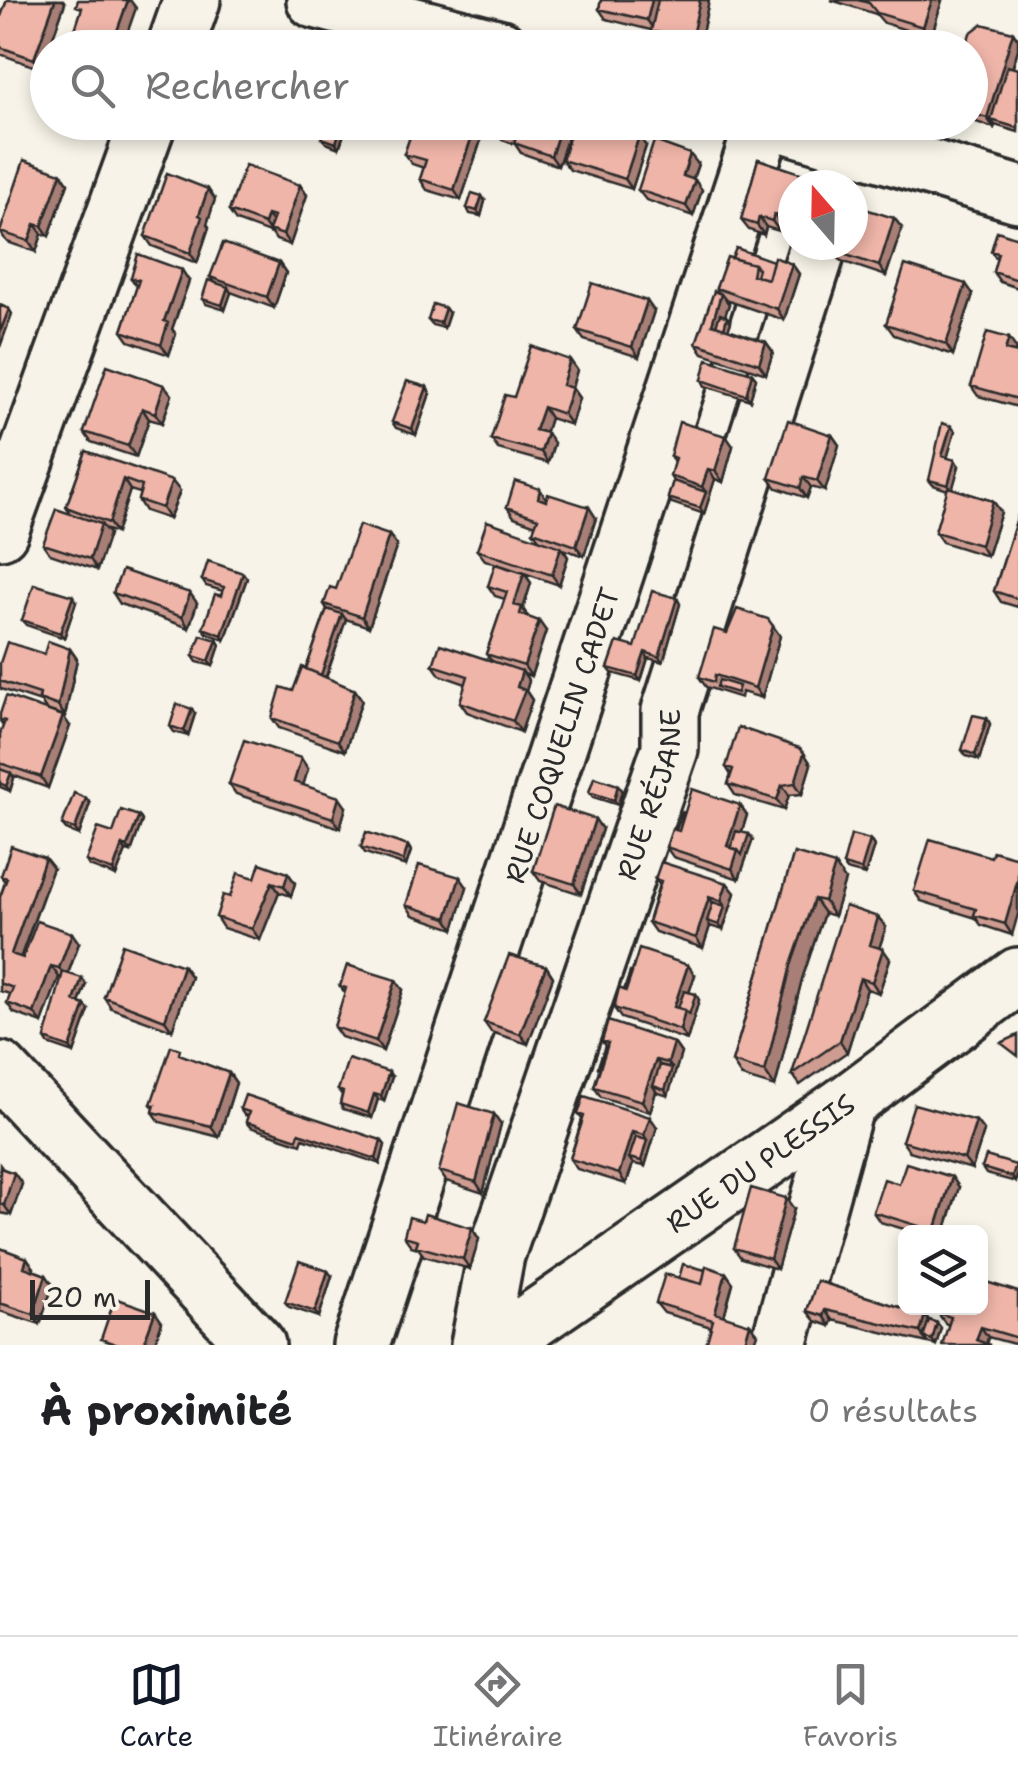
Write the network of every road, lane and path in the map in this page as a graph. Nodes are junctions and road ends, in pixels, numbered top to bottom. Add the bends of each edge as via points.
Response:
1 (192, 0) edge
2 (315, 0) edge
3 (472, 28) edge
4 (181, 30) edge
5 (141, 140) edge
6 (758, 140) edge
7 (805, 140) edge
8 (845, 165) edge
9 (1018, 194) edge
10 (814, 260) edge
11 (0, 530) edge
12 (1018, 976) edge
13 (0, 1070) edge
14 (846, 1104) junction
15 (257, 1345) edge
16 (361, 1345) edge
17 (479, 1345) edge
18 (497, 1345) edge
19 (779, 1345) edge

1 - 4 street
2 - 3 street
5 - 11 street
6 - 16 street, RUE COQUELIN CADET
7 - 8 street
8 - 9 street
10 - 17 street, RUE RÉJANE via 670,711 670,748 496,1255
12 - 14 street, RUE DU PLESSIS
13 - 15 street
14 - 18 street, RUE DU PLESSIS
14 - 19 street

